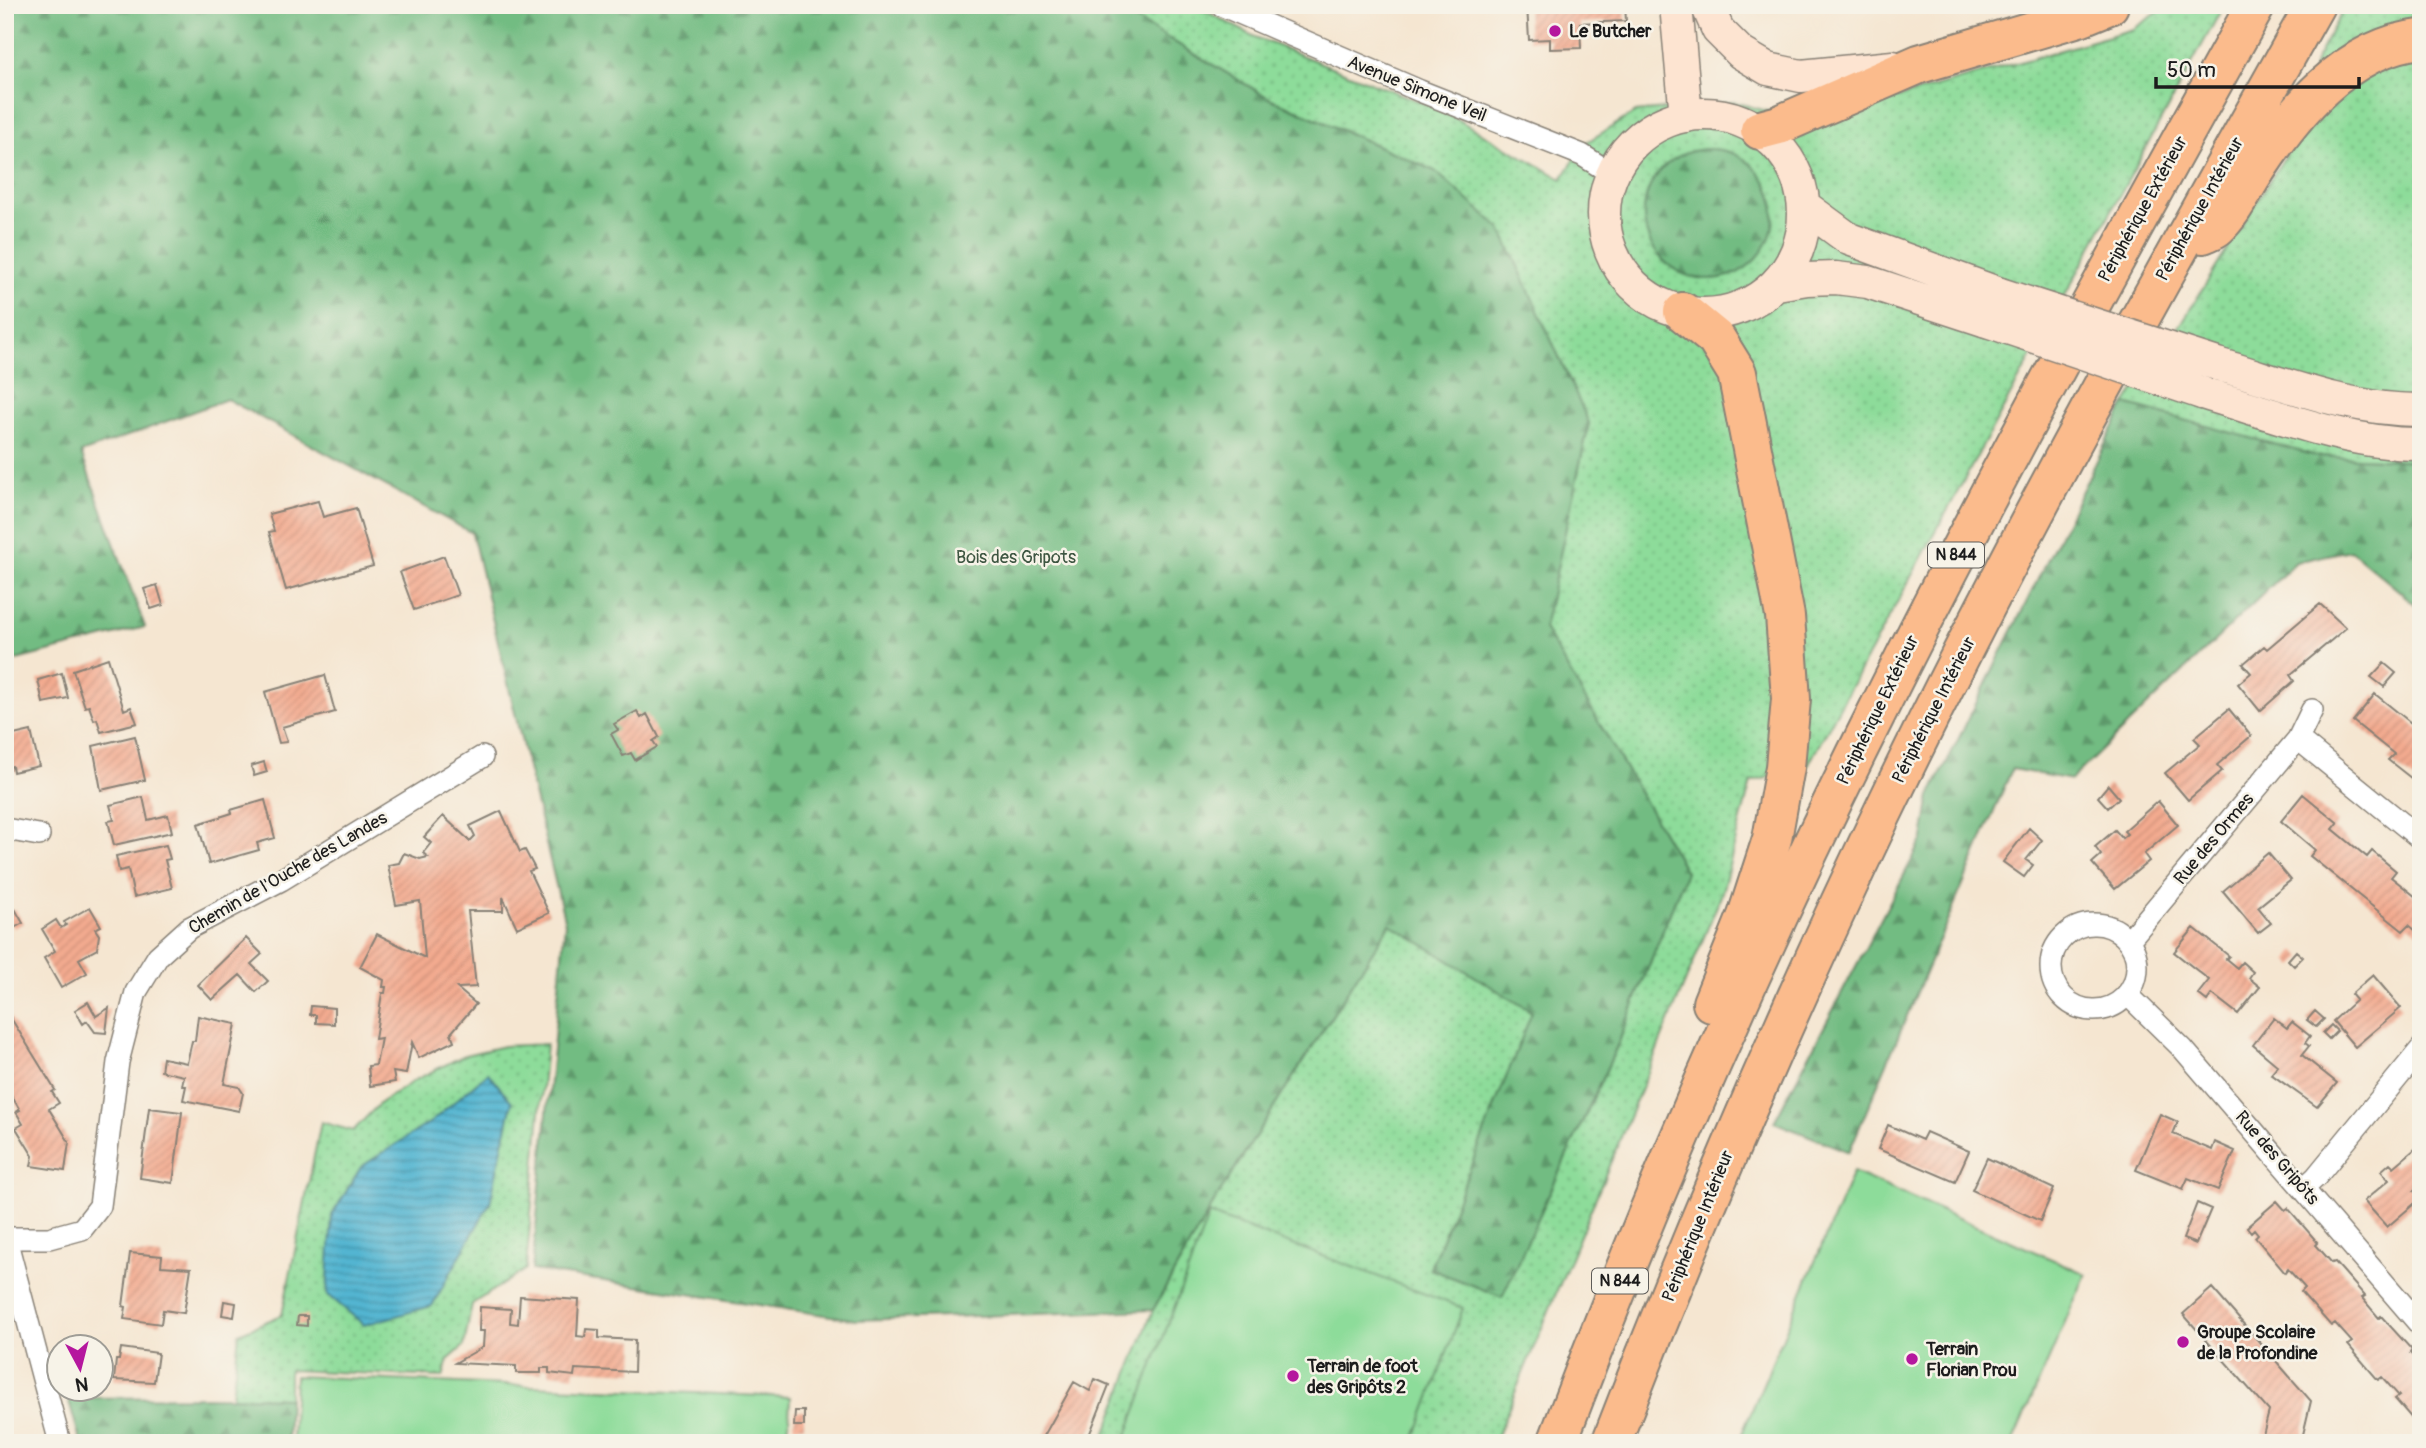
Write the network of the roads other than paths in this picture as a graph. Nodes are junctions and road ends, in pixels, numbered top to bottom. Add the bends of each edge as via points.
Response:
1 (1221, 5) edge
2 (1676, 5) edge
3 (1707, 5) edge
4 (2109, 5) edge
5 (2256, 5) edge
6 (2315, 5) edge
7 (2421, 39) edge
8 (1919, 64) junction
9 (1686, 116) junction
10 (1759, 130) junction
11 (1612, 174) junction
12 (1804, 206) junction
13 (2179, 246) junction
14 (1777, 284) junction
15 (1994, 307) junction
16 (1683, 312) junction
17 (2421, 410) edge
18 (2421, 444) edge
19 (2312, 710) dead end
20 (2298, 739) junction
21 (482, 757) dead end
22 (5, 829) edge
23 (39, 835) dead end
24 (2421, 839) edge
25 (2129, 940) junction
26 (2128, 995) junction
27 (2421, 1049) edge
28 (1687, 1121) junction
29 (2304, 1188) junction
30 (5, 1237) edge
31 (2420, 1321) edge
32 (60, 1443) edge
33 (1557, 1443) edge
34 (1611, 1443) edge

1 - 11 street, Avenue Simone Veil via 1582,155
2 - 9 main road
3 - 8 main road via 1718,30 1741,53 1768,69 1801,76
4 - 8 highway
5 - 28 highway, Périphérique Extérieur / N 844 via 1963,542 1801,867
6 - 13 highway, Périphérique Intérieur / N 844
7 - 13 highway via 2380,50 2330,80 2280,136 2217,227
8 - 10 highway
9 - 10 main road via 1711,114
9 - 11 main road via 1658,125 1634,142
10 - 12 main road via 1791,163
11 - 16 main road via 1603,213 1615,260 1647,297
12 - 14 main road via 1799,248
12 - 15 main road via 1849,239
13 - 34 highway, Périphérique Intérieur / N 844 via 2030,522 1865,850 1754,1092
14 - 15 main road via 1836,278
14 - 16 main road via 1743,307 1724,313
15 - 17 main road, bridge via 2217,363 2347,402 2386,410
15 - 18 main road, bridge via 2202,393 2338,433
16 - 28 highway via 1716,339 1737,373 1785,616 1791,699 1772,839 1747,916 1681,1079
19 - 20 street, Rue des Ormes
20 - 24 street
20 - 25 street, Rue des Ormes
21 - 30 street, Chemin de l'Ouche des Landes via 281,880 189,928 158,956 136,992 118,1062 100,1206 82,1229 49,1238
22 - 23 street
25 - 26 street via 2137,958 2136,979
25 - 26 street via 2112,927 2085,924 2063,936 2052,956 2053,982 2061,996 2075,1006 2092,1010 2114,1006
26 - 29 street, Rue des Gripôts via 2183,1049
27 - 29 street
28 - 33 highway, Périphérique Extérieur / N 844
29 - 31 street, Rue des Gripôts
30 - 32 street

